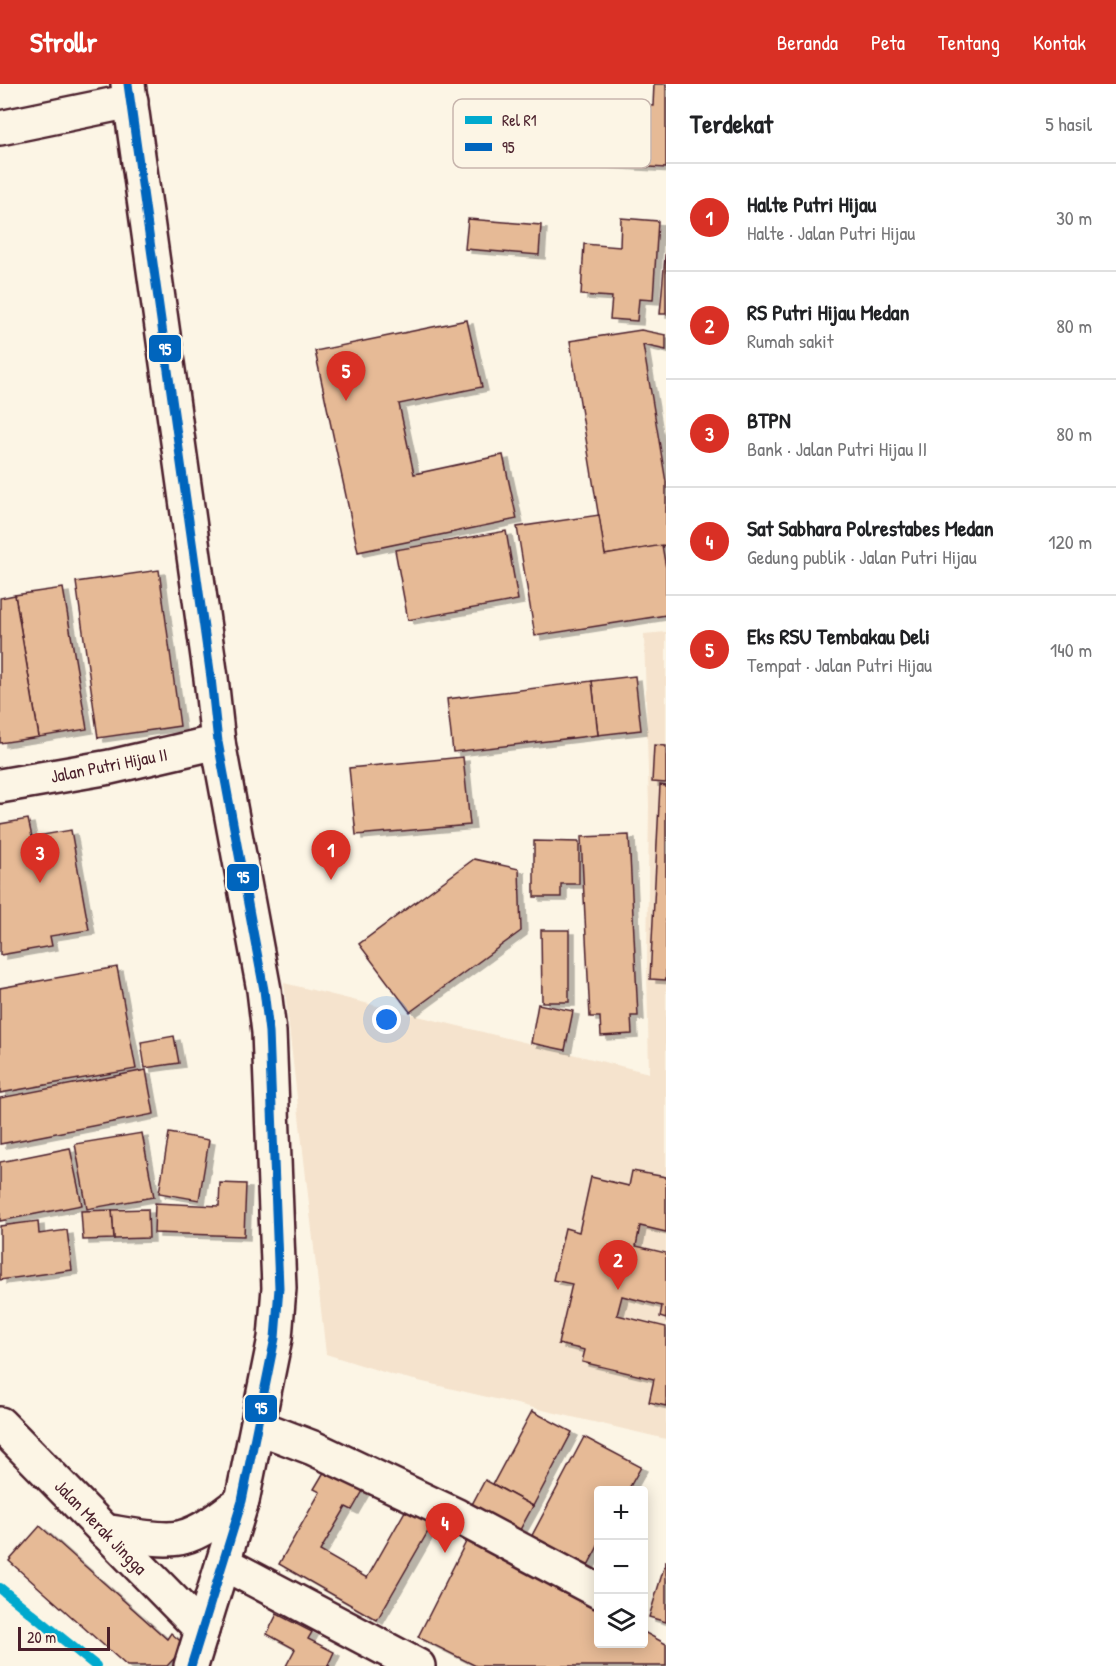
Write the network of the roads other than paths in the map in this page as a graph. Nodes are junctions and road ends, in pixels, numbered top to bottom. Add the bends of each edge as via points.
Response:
1 (129, 93) edge
2 (0, 128) edge
3 (218, 742) junction
4 (0, 786) edge
5 (0, 1424) edge
6 (258, 1428) junction
7 (242, 1500) junction
8 (104, 1531) junction
9 (223, 1563) junction
10 (594, 1589) edge
11 (202, 1630) junction
12 (192, 1666) edge
13 (418, 1666) edge

1 - 2 main road
1 - 3 main road
3 - 4 main road, Jalan Putri Hijau II via 110,767
3 - 6 main road via 269,1032 279,1288
5 - 8 main road, Jalan Merak Jingga
6 - 7 main road
6 - 10 main road via 313,1448 447,1511
7 - 8 main road via 208,1526 182,1538
7 - 9 main road
8 - 11 main road, Jalan Merak Jingga
9 - 11 main road
9 - 13 main road
11 - 12 main road

